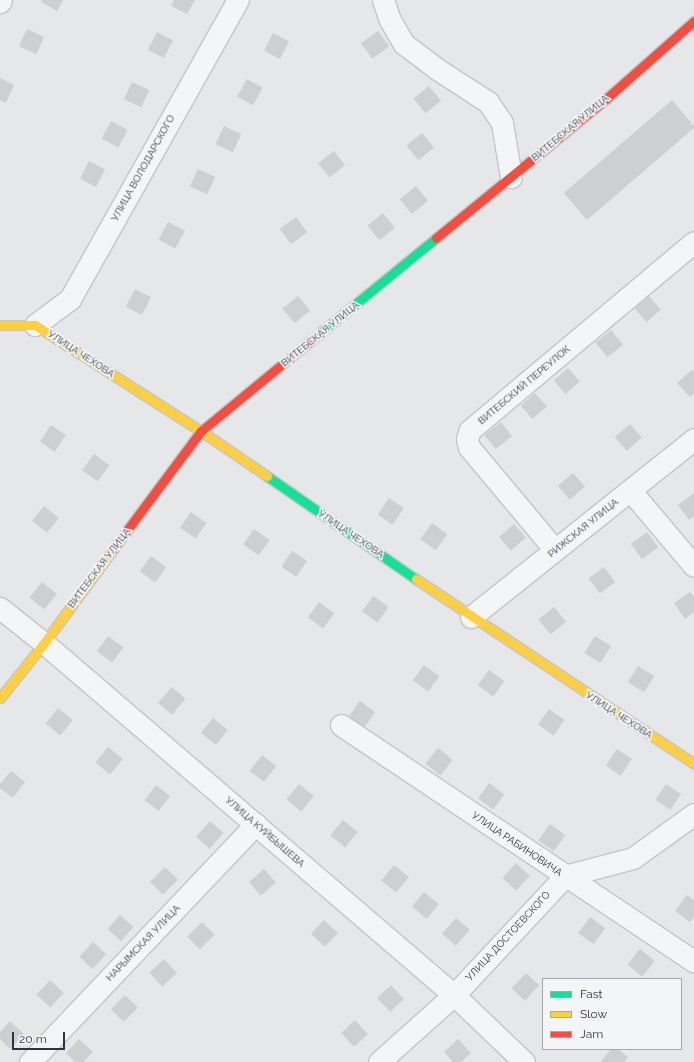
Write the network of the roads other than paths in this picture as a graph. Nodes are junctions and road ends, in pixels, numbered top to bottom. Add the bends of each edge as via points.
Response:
1 (238, 0) edge
2 (383, 0) edge
3 (694, 21) edge
4 (511, 177) junction
5 (694, 242) edge
6 (0, 325) edge
7 (35, 325) junction
8 (201, 431) junction
9 (694, 439) edge
10 (630, 490) junction
11 (555, 550) junction
12 (694, 566) edge
13 (0, 608) edge
14 (471, 617) junction
15 (44, 643) junction
16 (0, 698) edge
17 (341, 725) dead end
18 (694, 764) edge
19 (694, 814) edge
20 (256, 824) junction
21 (565, 876) junction
22 (694, 961) edge
23 (454, 995) junction
24 (30, 1062) edge
25 (378, 1062) edge
26 (524, 1062) edge

1 - 7 street, УЛИЦА ВОЛОДАРСКОГО via 70,299
2 - 4 street via 390,20 404,44 488,102 502,123
3 - 4 street, ВИТЕБСКАЯ УЛИЦА via 607,98
4 - 8 street, ВИТЕБСКАЯ УЛИЦА
5 - 11 street, ВИТЕБСКИЙ ПЕРЕУЛОК via 470,430 467,439 469,447
6 - 7 street
7 - 8 street, УЛИЦА ЧЕХОВА
8 - 14 street, УЛИЦА ЧЕХОВА
8 - 15 street, ВИТЕБСКАЯ УЛИЦА
9 - 10 street, РИЖСКАЯ УЛИЦА
10 - 11 street, РИЖСКАЯ УЛИЦА
10 - 12 street
11 - 14 street, РИЖСКАЯ УЛИЦА
13 - 15 street, УЛИЦА КУЙБЫШЕВА
14 - 18 street, УЛИЦА ЧЕХОВА
15 - 16 street, ВИТЕБСКАЯ УЛИЦА
15 - 20 street, УЛИЦА КУЙБЫШЕВА
17 - 21 street, УЛИЦА РАБИНОВИЧА
19 - 21 street via 634,858
20 - 23 street, УЛИЦА КУЙБЫШЕВА
20 - 24 street, НАРЫМСКАЯ УЛИЦА
21 - 22 street, УЛИЦА РАБИНОВИЧА
21 - 23 street, УЛИЦА ДОСТОЕВСКОГО
23 - 25 street, УЛИЦА ДОСТОЕВСКОГО
23 - 26 street, УЛИЦА КУЙБЫШЕВА

